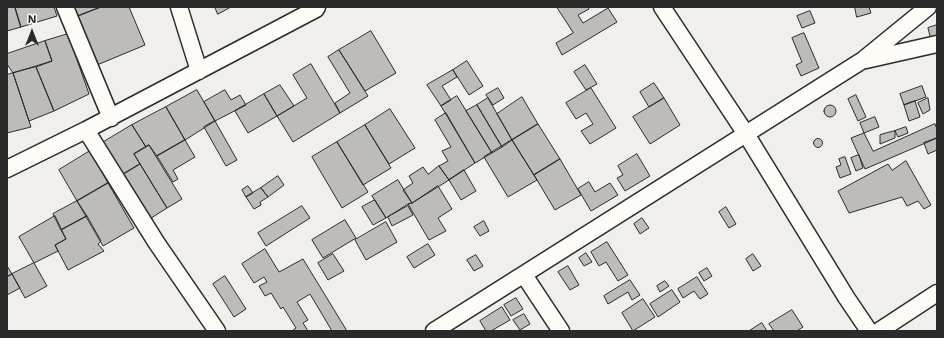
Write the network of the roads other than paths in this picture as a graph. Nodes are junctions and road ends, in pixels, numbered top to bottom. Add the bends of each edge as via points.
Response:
1 (65, 7) edge
2 (180, 7) edge
3 (317, 7) edge
4 (662, 7) edge
5 (928, 7) edge
6 (937, 44) edge
7 (863, 60) junction
8 (199, 71) junction
9 (111, 118) junction
10 (86, 130) junction
11 (746, 134) junction
12 (7, 169) edge
13 (524, 275) junction
14 (937, 293) edge
15 (217, 331) edge
16 (434, 331) edge
17 (561, 331) edge
18 (869, 331) edge
19 (879, 331) edge

1 - 9 street
2 - 8 street
3 - 8 street
4 - 11 street
5 - 7 street
6 - 7 street
7 - 11 street
8 - 9 street
9 - 10 street
10 - 12 street
10 - 15 street via 156,242
11 - 13 street
11 - 18 street
13 - 16 street
13 - 17 street
14 - 19 street

